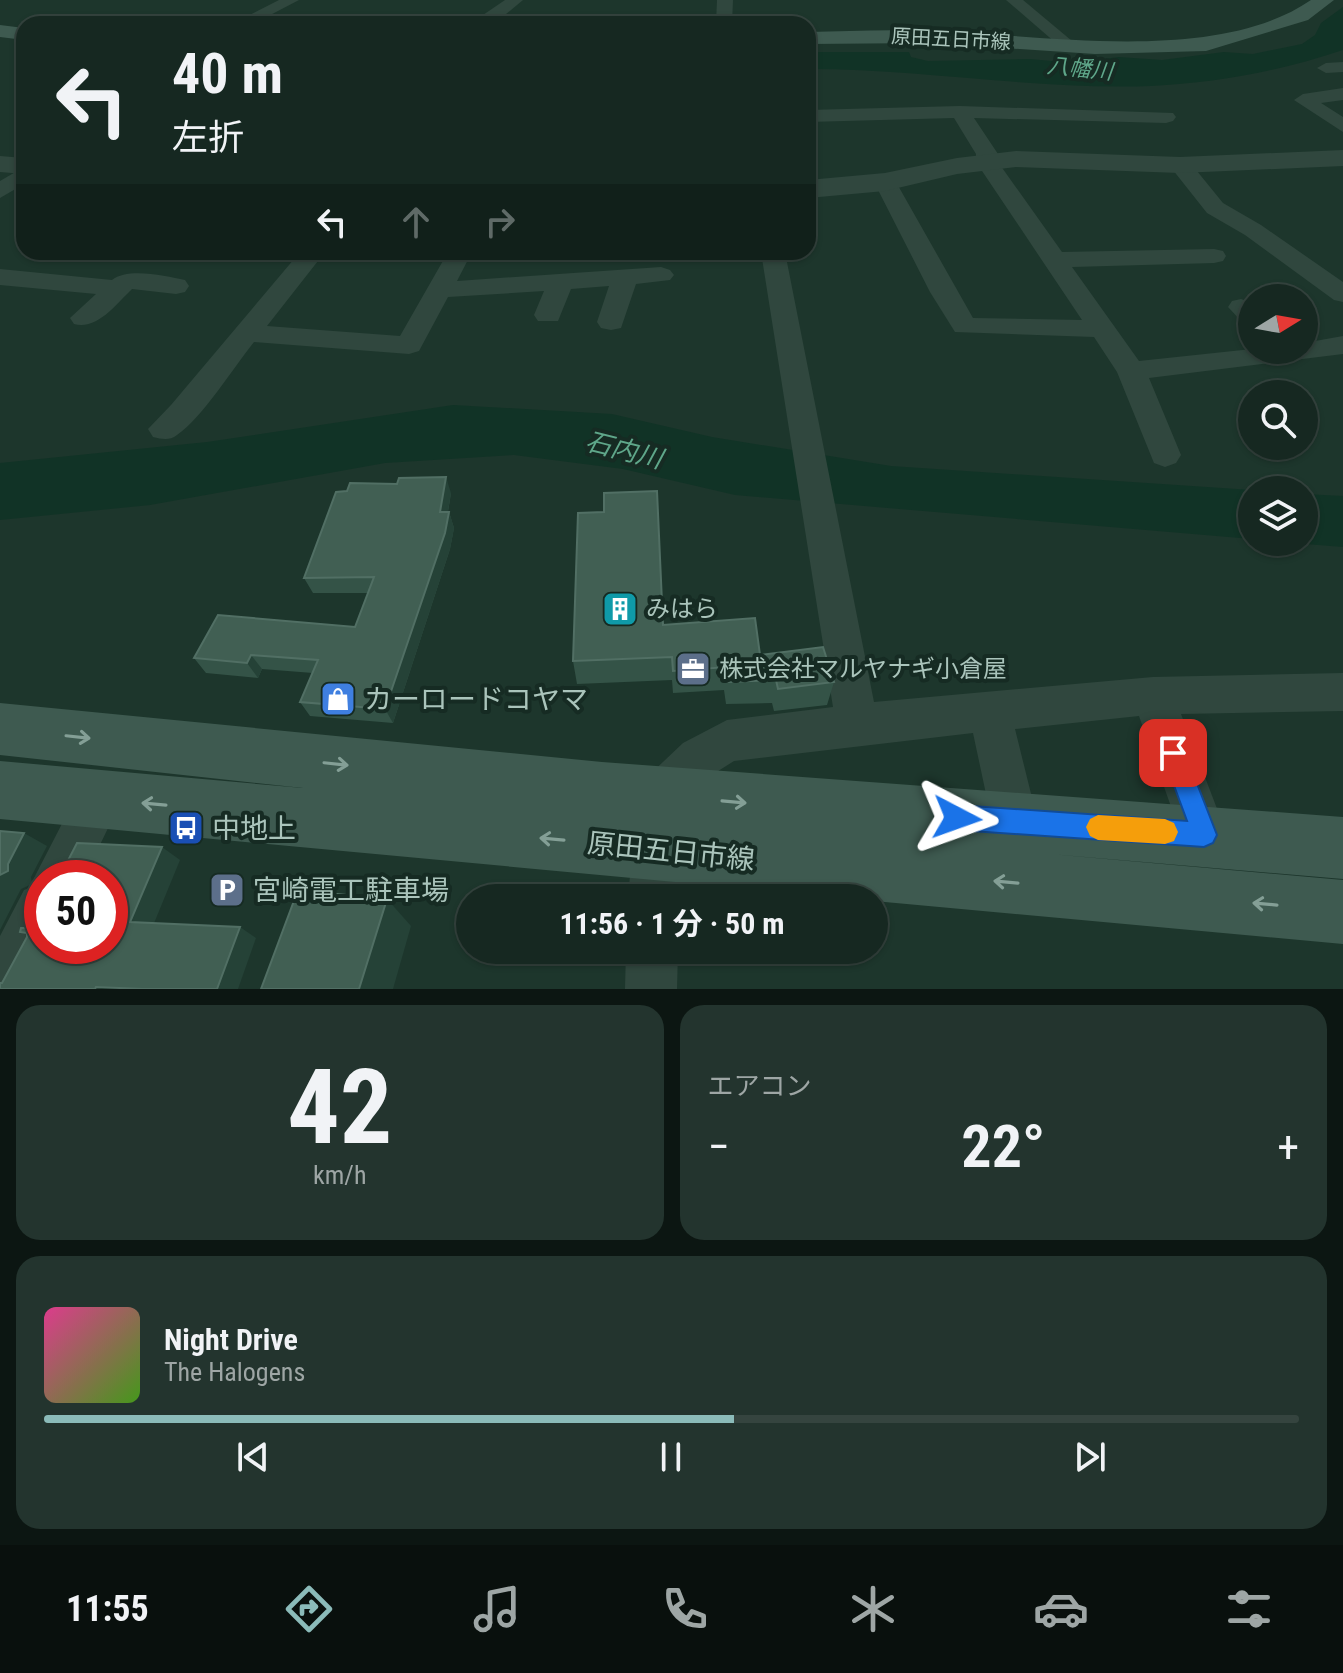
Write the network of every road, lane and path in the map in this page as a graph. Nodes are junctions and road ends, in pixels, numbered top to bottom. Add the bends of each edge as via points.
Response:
1 (291, 0) edge
2 (515, 0) edge
3 (1014, 0) edge
4 (1324, 0) edge
5 (257, 16) edge
6 (492, 16) edge
7 (816, 38) edge
8 (1070, 46) junction
9 (1343, 94) edge
10 (960, 112) junction
11 (816, 116) edge
12 (1343, 126) edge
13 (1178, 136) junction
14 (1343, 158) edge
15 (987, 162) junction
16 (885, 182) junction
17 (816, 188) edge
18 (1214, 256) dead end
19 (306, 260) edge
20 (456, 260) edge
21 (775, 260) edge
22 (1055, 260) junction
23 (640, 270) edge
24 (0, 277) edge
25 (561, 282) junction
26 (176, 286) dead end
27 (1339, 287) edge
28 (118, 288) junction
29 (441, 290) junction
30 (548, 315) dead end
31 (84, 318) dead end
32 (611, 322) dead end
33 (1103, 329) junction
34 (244, 333) junction
35 (1343, 345) edge
36 (1318, 349) edge
37 (1238, 359) edge
38 (1131, 371) junction
39 (164, 429) dead end
40 (1165, 455) dead end
41 (1343, 692) edge
42 (1153, 696) junction
43 (990, 713) junction
44 (857, 724) junction
45 (0, 729) edge
46 (0, 790) edge
47 (99, 799) junction
48 (1015, 822) junction
49 (1204, 835) junction
50 (656, 848) edge
51 (1343, 848) edge
52 (67, 860) edge
53 (1343, 912) edge
54 (24, 943) edge
55 (652, 964) edge
56 (0, 989) edge
57 (651, 989) edge

1 - 5 street
2 - 6 street
3 - 8 street
4 - 8 main road, 原田五日市線 via 1301,16 1224,41
7 - 8 main road, 原田五日市線 via 902,36
9 - 12 street via 1303,100
10 - 11 street
10 - 13 street
10 - 15 street
13 - 14 street
13 - 15 street via 1061,158
13 - 27 street via 1215,208
15 - 16 street
15 - 22 street
16 - 17 street
16 - 33 street via 965,326
18 - 22 street
19 - 34 street
20 - 29 street
21 - 44 street
22 - 33 street
23 - 25 street
23 - 32 street
24 - 28 street
25 - 29 street
25 - 30 street
26 - 28 street via 126,281
28 - 31 street
29 - 34 street via 409,345
33 - 38 street
34 - 39 street
35 - 36 street
37 - 38 street
38 - 40 street
41 - 42 street
42 - 43 street
42 - 49 street
43 - 44 street
43 - 48 street
44 - 50 street via 727,741 699,758
45 -> 50 main road, 原田五日市線
46 - 47 main road, 原田五日市線
50 -> 47 main road, 原田五日市線
47 - 52 street
48 - 49 main road, 原田五日市線
50 -> 48 main road, 原田五日市線
49 - 51 main road, 原田五日市線
53 -> 50 main road, 原田五日市線
54 - 56 street
55 - 57 street

